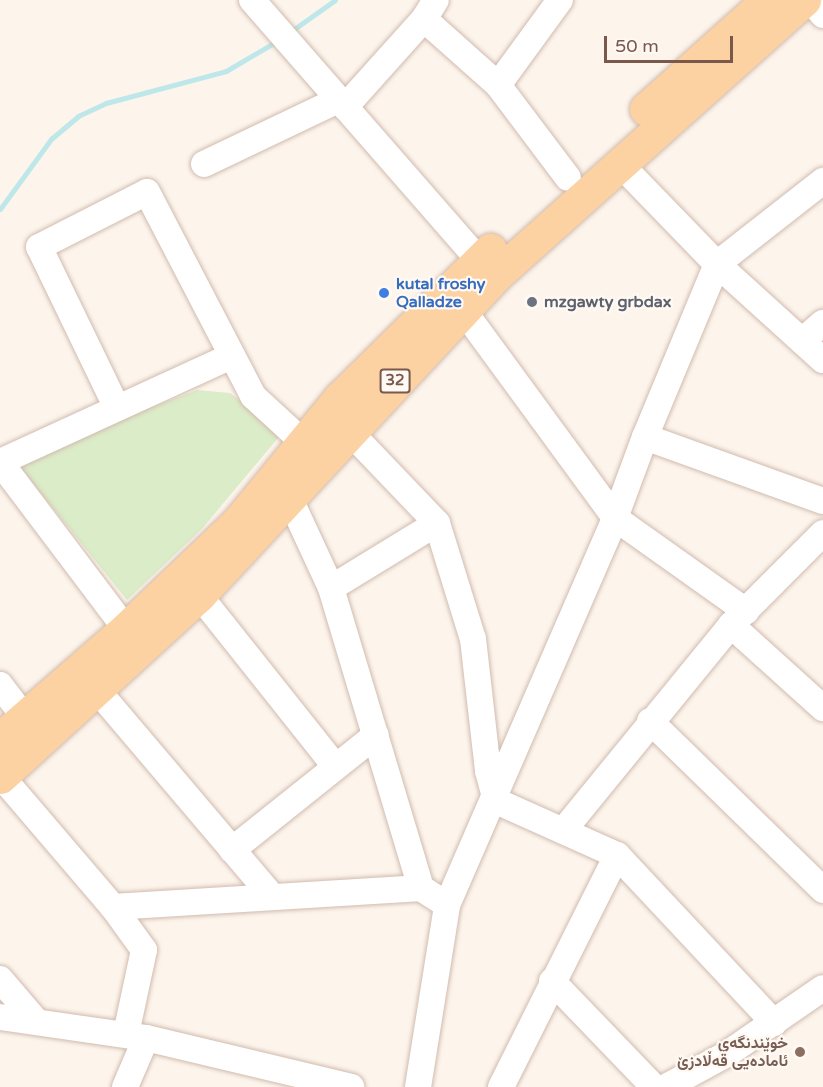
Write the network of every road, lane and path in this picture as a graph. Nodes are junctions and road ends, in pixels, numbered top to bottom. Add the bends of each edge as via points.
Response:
1 (768, 0) edge
2 (804, 0) edge
3 (810, 0) edge
4 (554, 2) edge
5 (259, 8) edge
6 (430, 10) edge
7 (823, 15) edge
8 (498, 85) junction
9 (341, 103) junction
10 (619, 163) junction
11 (204, 165) dead end
12 (568, 178) junction
13 (823, 181) edge
14 (717, 264) junction
15 (486, 268) junction
16 (463, 310) junction
17 (823, 323) edge
18 (802, 341) junction
19 (231, 356) junction
20 (823, 360) edge
21 (117, 408) junction
22 (348, 430) junction
23 (645, 437) junction
24 (303, 442) junction
25 (0, 462) edge
26 (289, 497) junction
27 (823, 501) edge
28 (615, 518) junction
29 (437, 523) junction
30 (823, 532) edge
31 (331, 588) junction
32 (199, 595) junction
33 (738, 618) junction
34 (126, 629) junction
35 (0, 685) edge
36 (97, 690) junction
37 (823, 708) edge
38 (25, 718) junction
39 (650, 721) junction
40 (375, 735) junction
41 (0, 740) edge
42 (334, 765) junction
43 (0, 777) edge
44 (496, 801) junction
45 (563, 831) junction
46 (232, 850) junction
47 (617, 855) junction
48 (421, 888) junction
49 (823, 890) edge
50 (271, 895) junction
51 (447, 906) junction
52 (113, 907) junction
53 (0, 979) edge
54 (552, 981) junction
55 (823, 988) edge
56 (0, 1017) edge
57 (35, 1020) junction
58 (774, 1023) junction
59 (136, 1036) junction
60 (125, 1087) edge
61 (351, 1087) edge
62 (418, 1087) edge
63 (501, 1087) edge
64 (654, 1087) edge
65 (666, 1087) edge

1 - 12 main road, 32
2 - 10 main road, 32
3 - 7 street
4 - 8 street
5 - 9 street
6 - 8 street
6 - 9 street
8 - 12 street
9 - 11 street
9 - 15 street
10 - 14 street
10 - 15 main road, 32
12 - 15 main road, 32
13 - 14 street
14 - 18 street
14 - 23 street
15 - 16 main road, 32
15 - 24 main road, 32 via 340,398
16 - 22 main road, 32
16 - 28 street
17 - 18 street
18 - 20 street
19 - 21 street
19 - 21 street via 147,192 39,247
19 - 24 street via 253,396
21 - 25 street
22 - 26 main road, 32
22 - 29 street
23 - 27 street
23 - 28 street
24 - 34 main road, 32 via 238,522
25 - 34 street
26 - 31 street
26 - 32 main road, 32
28 - 33 street
28 - 44 street
29 - 31 street
29 - 44 street via 473,639 488,771
30 - 33 street
31 - 40 street
32 - 36 main road, 32
32 - 42 street
33 - 37 street
33 - 39 street
34 - 38 main road, 32
35 - 38 street
36 - 43 main road, 32
36 - 46 street
38 - 41 main road, 32
39 - 45 street
39 - 49 street
40 - 42 street
40 - 48 street
42 - 46 street
43 - 52 street
44 - 45 street
44 - 51 street
45 - 47 street
46 - 50 street
47 - 54 street
47 - 58 street
48 - 50 street
48 - 51 street
50 - 52 street
51 - 62 street
52 - 59 street via 144,950
53 - 57 street
54 - 63 street
54 - 64 street
55 - 58 street
56 - 57 street
57 - 59 street
58 - 65 street
59 - 60 street
59 - 61 street

